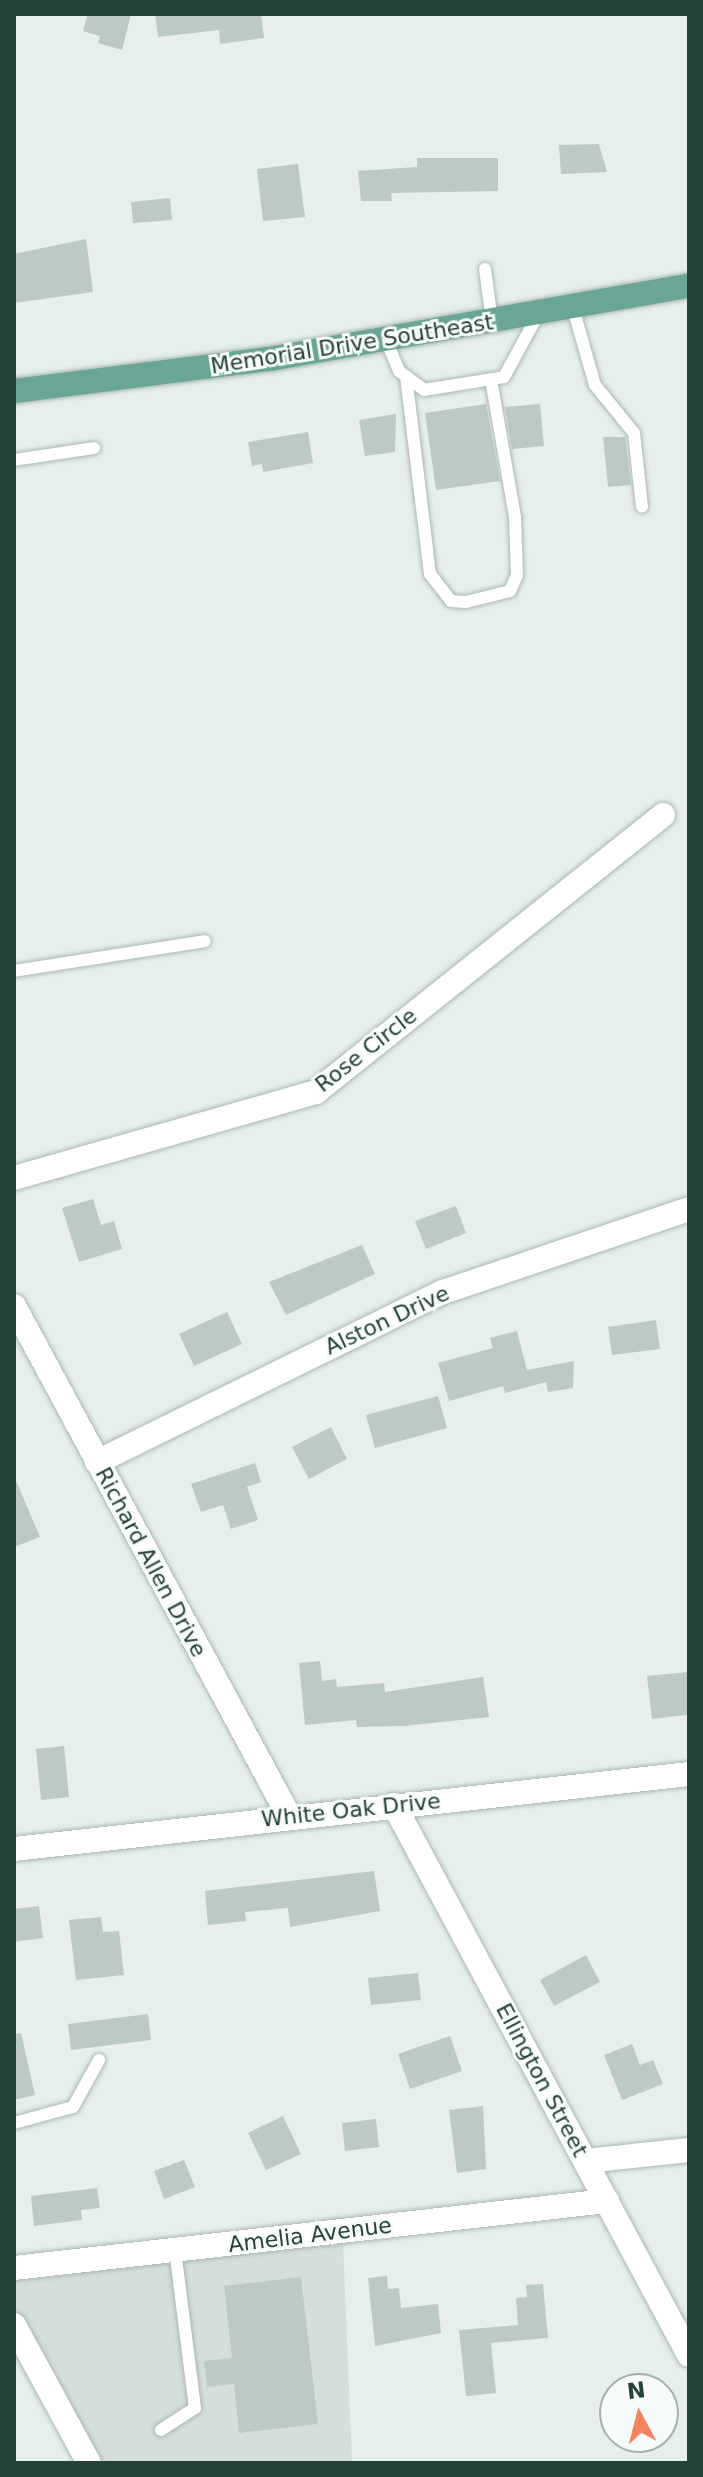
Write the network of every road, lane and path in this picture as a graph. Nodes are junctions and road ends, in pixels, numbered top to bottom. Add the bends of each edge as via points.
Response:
1 (485, 269) dead end
2 (689, 286) edge
3 (573, 308) junction
4 (538, 315) junction
5 (492, 323) junction
6 (386, 340) junction
7 (406, 376) junction
8 (491, 379) junction
9 (14, 391) edge
10 (94, 448) dead end
11 (14, 460) edge
12 (642, 507) dead end
13 (663, 815) dead end
14 (205, 941) dead end
15 (14, 971) edge
16 (14, 1178) edge
17 (689, 1209) edge
18 (14, 1306) edge
19 (97, 1462) junction
20 (689, 1774) edge
21 (394, 1805) junction
22 (289, 1816) junction
23 (14, 1849) edge
24 (99, 2060) dead end
25 (14, 2123) edge
26 (689, 2150) edge
27 (586, 2161) junction
28 (607, 2201) junction
29 (175, 2250) junction
30 (14, 2268) edge
31 (14, 2325) edge
32 (689, 2355) edge
33 (161, 2430) dead end
34 (89, 2463) edge

1 - 5 lane
2 - 3 main road, Memorial Drive Southeast
3 - 4 main road, Memorial Drive Southeast
3 - 12 lane via 595,385 634,433
4 - 5 main road, Memorial Drive Southeast
4 - 8 lane via 504,377
5 - 6 main road, Memorial Drive Southeast
6 - 7 lane
6 - 9 main road, Memorial Drive Southeast
7 - 8 lane via 424,390
7 - 8 lane via 430,574 451,601 466,602 510,591 517,575 515,517
10 - 11 lane
13 - 16 street, Rose Circle via 316,1092
14 - 15 lane
17 - 19 street, Alston Drive via 443,1292
18 - 19 street, Richard Allen Drive
19 - 22 street, Richard Allen Drive
20 - 21 street, White Oak Drive
21 - 22 street, White Oak Drive
21 - 27 street, Ellington Street
22 - 23 street, White Oak Drive
24 - 25 lane via 73,2107
26 - 27 street
27 - 28 street, Ellington Street
28 - 29 street, Amelia Avenue
28 - 32 street, Ellington Street
29 - 30 street, Amelia Avenue
29 - 33 lane via 195,2408
31 - 34 street

